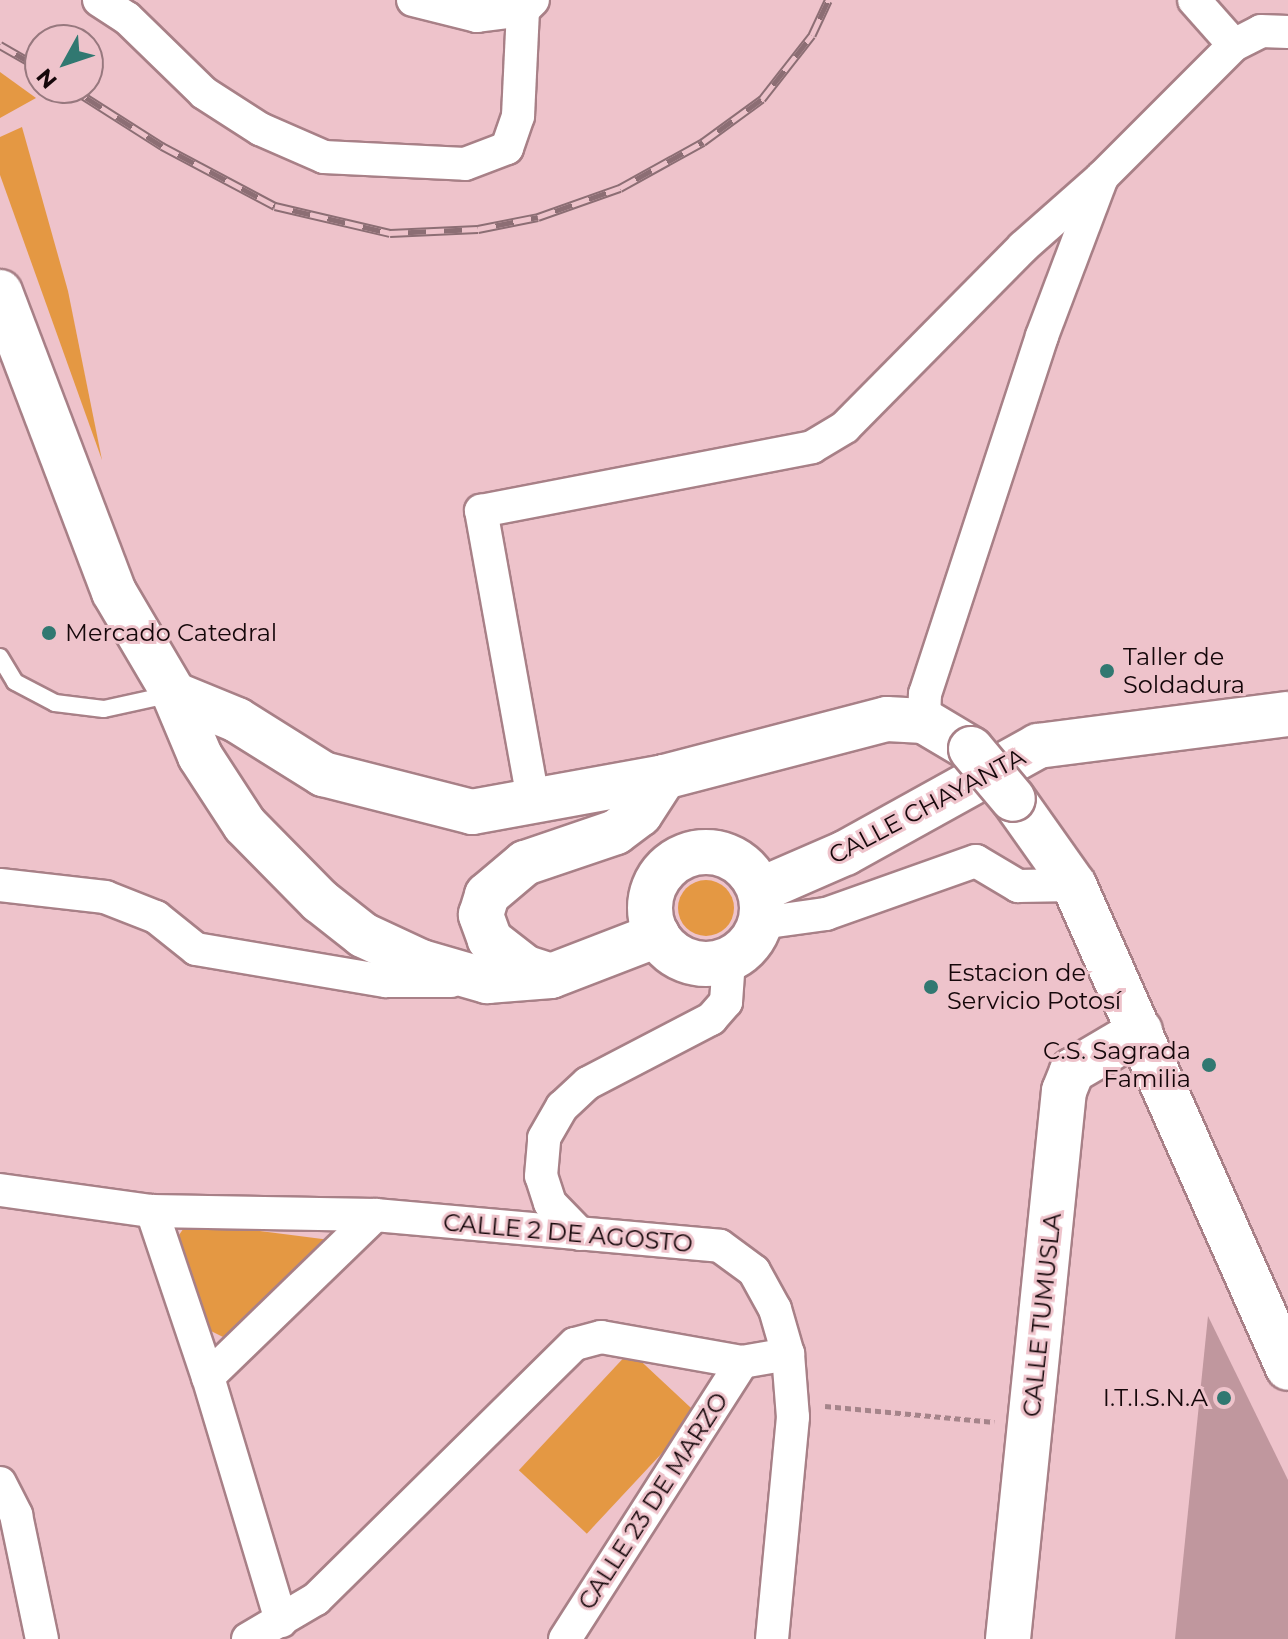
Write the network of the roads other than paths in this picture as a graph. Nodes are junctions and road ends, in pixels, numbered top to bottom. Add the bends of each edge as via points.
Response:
1 (99, 0) edge
2 (413, 0) edge
3 (1194, 0) edge
4 (1227, 0) edge
5 (528, 5) edge
6 (1288, 32) edge
7 (1234, 45) junction
8 (1102, 177) junction
9 (0, 292) edge
10 (0, 657) edge
11 (174, 694) junction
12 (1288, 714) edge
13 (924, 721) junction
14 (664, 777) junction
15 (533, 799) junction
16 (0, 885) edge
17 (1074, 885) junction
18 (760, 907) junction
19 (657, 935) junction
20 (729, 960) junction
21 (551, 976) junction
22 (487, 981) junction
23 (1140, 1031) junction
24 (0, 1190) edge
25 (152, 1211) junction
26 (375, 1215) junction
27 (580, 1234) junction
28 (788, 1354) junction
29 (742, 1362) junction
30 (1288, 1368) edge
31 (208, 1377) junction
32 (0, 1483) edge
33 (281, 1621) junction
34 (42, 1639) edge
35 (248, 1639) edge
36 (565, 1639) edge
37 (772, 1639) edge
38 (1008, 1639) edge

1 - 5 street via 127,18 204,93 260,129 324,157 465,164 507,148 518,116
2 - 5 street via 477,16
3 - 7 street
4 - 7 street
6 - 7 street via 1261,31
7 - 8 street
8 - 13 street via 1042,336 929,680
8 - 15 street via 1023,247 845,427 812,447 481,511
9 - 11 main road via 114,592
10 - 11 lane via 15,682 55,703 104,709
11 - 15 main road via 237,720 323,774 398,796 472,812
11 - 22 main road via 200,756 245,825 320,901 363,935 421,962
12 - 18 main road, CALLE CHAYANTA via 1038,746 845,853
13 - 14 main road via 887,719
13 - 17 main road, bridge via 971,749
14 - 15 main road
14 - 21 main road via 640,814 616,832 525,863 487,895 481,915 490,940 526,968
16 - 22 street via 105,897 156,917 196,949 386,981
17 - 18 street via 1018,886 976,861 826,914
17 - 23 main road
18 - 19 main road via 740,863 709,852 676,860 652,894
18 - 20 main road, CALLE CHAYANTA via 749,945
19 - 20 main road via 681,958 713,964
19 - 21 main road
20 - 27 street via 726,1002 711,1019 588,1083 562,1107 544,1138 541,1176 550,1203
21 - 22 main road
23 - 30 main road
23 - 38 main road, CALLE TUMUSLA via 1072,1071 1064,1091
24 - 25 street, CALLE 2 DE AGOSTO
25 - 26 street, CALLE 2 DE AGOSTO
25 - 31 street
26 - 27 street, CALLE 2 DE AGOSTO
26 - 31 street
27 - 28 street, CALLE 2 DE AGOSTO via 720,1246 754,1271 775,1309
28 - 29 street
28 - 37 street, CALLE 2 DE AGOSTO via 791,1403
29 - 33 street via 601,1337 575,1344 316,1599
29 - 36 street, CALLE 23 DE MARZO
31 - 33 street
32 - 34 street via 16,1515
33 - 35 street

